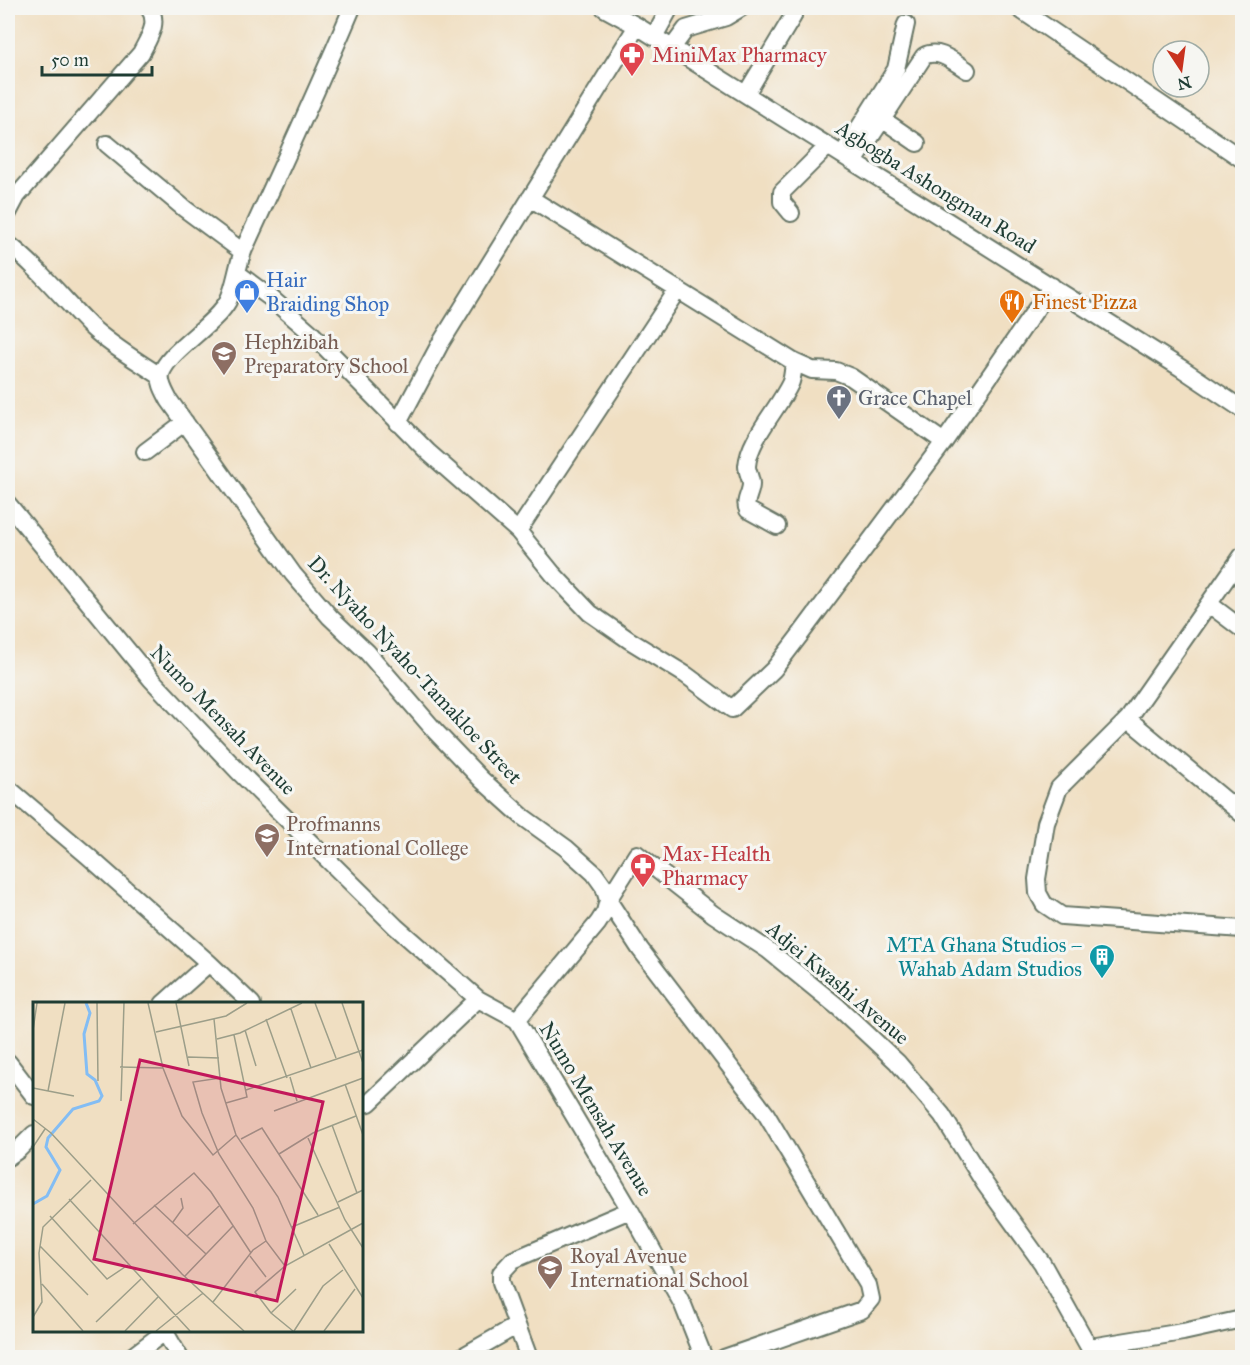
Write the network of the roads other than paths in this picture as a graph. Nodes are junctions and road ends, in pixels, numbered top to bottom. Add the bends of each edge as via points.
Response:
1 (149, 8) edge
2 (352, 8) edge
3 (604, 8) edge
4 (670, 8) edge
5 (741, 8) edge
6 (1024, 9) edge
7 (793, 16) dead end
8 (906, 24) dead end
9 (637, 26) junction
10 (654, 37) junction
11 (672, 48) junction
12 (967, 70) dead end
13 (746, 94) junction
14 (882, 119) junction
15 (917, 143) dead end
16 (107, 144) dead end
17 (841, 154) junction
18 (1242, 159) edge
19 (530, 198) junction
20 (8, 213) edge
21 (791, 213) dead end
22 (8, 244) edge
23 (243, 252) junction
24 (237, 273) junction
25 (1052, 286) junction
26 (678, 289) junction
27 (794, 362) junction
28 (160, 376) junction
29 (1242, 409) edge
30 (185, 422) junction
31 (398, 423) junction
32 (944, 442) junction
33 (145, 452) dead end
34 (9, 508) edge
35 (777, 526) dead end
36 (518, 531) junction
37 (1242, 556) edge
38 (1209, 604) junction
39 (1242, 629) edge
40 (1128, 719) junction
41 (8, 788) edge
42 (1242, 814) edge
43 (608, 900) junction
44 (1242, 929) edge
45 (209, 963) junction
46 (478, 999) junction
47 (165, 1002) edge
48 (250, 1002) edge
49 (517, 1020) junction
50 (8, 1062) edge
51 (33, 1095) edge
52 (363, 1104) edge
53 (33, 1135) edge
54 (8, 1157) edge
55 (630, 1210) junction
56 (1242, 1319) edge
57 (516, 1326) junction
58 (165, 1332) edge
59 (167, 1332) edge
60 (1092, 1352) edge
61 (130, 1358) edge
62 (180, 1358) edge
63 (460, 1358) edge
64 (529, 1358) edge
65 (704, 1358) edge
66 (724, 1358) edge

1 - 20 street via 154,27 141,53 16,196
2 - 23 street
3 - 9 street, Agbogba Ashongman Road
4 - 10 street
5 - 11 street via 726,17 686,29
6 - 18 street
7 - 13 street
8 - 17 street via 896,69
9 - 10 street, Agbogba Ashongman Road
9 - 19 street
10 - 11 street, Agbogba Ashongman Road
11 - 13 street, Agbogba Ashongman Road
12 - 14 street via 934,52 924,56
13 - 17 street, Agbogba Ashongman Road
14 - 15 street
14 - 17 street
16 - 23 street
17 - 21 street via 782,192 782,202
17 - 25 street, Agbogba Ashongman Road
19 - 26 street
19 - 31 street via 440,344
22 - 28 street via 91,326
23 - 24 street
24 - 28 street via 229,299 217,317 166,365
24 - 31 street via 310,332
25 - 29 street, Agbogba Ashongman Road
25 - 32 street
26 - 27 street
26 - 36 street
27 - 32 street via 812,370 851,376
27 - 35 street via 791,382 753,446 747,467 751,482 748,510
28 - 30 street, Dr. Nyaho Nyaho-Tamakloe Street via 165,393
30 - 33 street
30 - 43 street, Dr. Nyaho Nyaho-Tamakloe Street via 293,574 330,617 367,652 482,780 594,873
31 - 36 street
32 - 36 street via 774,669 732,709 590,613
34 - 46 street, Numo Mensah Avenue via 151,679 238,771 396,927
37 - 38 street
38 - 39 street
38 - 40 street
40 - 42 street
40 - 44 street via 1059,788 1046,823 1038,893 1044,904 1062,916
41 - 45 street
43 - 49 street via 598,923
43 - 60 street, Adjei Kwashi Avenue via 637,854 713,915 768,950 897,1062 942,1115 985,1184 1042,1263
43 - 66 street, Dr. Nyaho Nyaho-Tamakloe Street via 654,968 766,1114 868,1285 871,1299 862,1310
45 - 47 street
45 - 48 street
46 - 49 street, Numo Mensah Avenue
46 - 52 street via 369,1103
49 - 55 street, Numo Mensah Avenue
50 - 51 street
53 - 54 street
55 - 57 street via 513,1260 501,1273 501,1282
55 - 65 street, Numo Mensah Avenue via 683,1305
56 - 60 street
57 - 63 street
57 - 64 street
58 - 61 street
59 - 62 street

